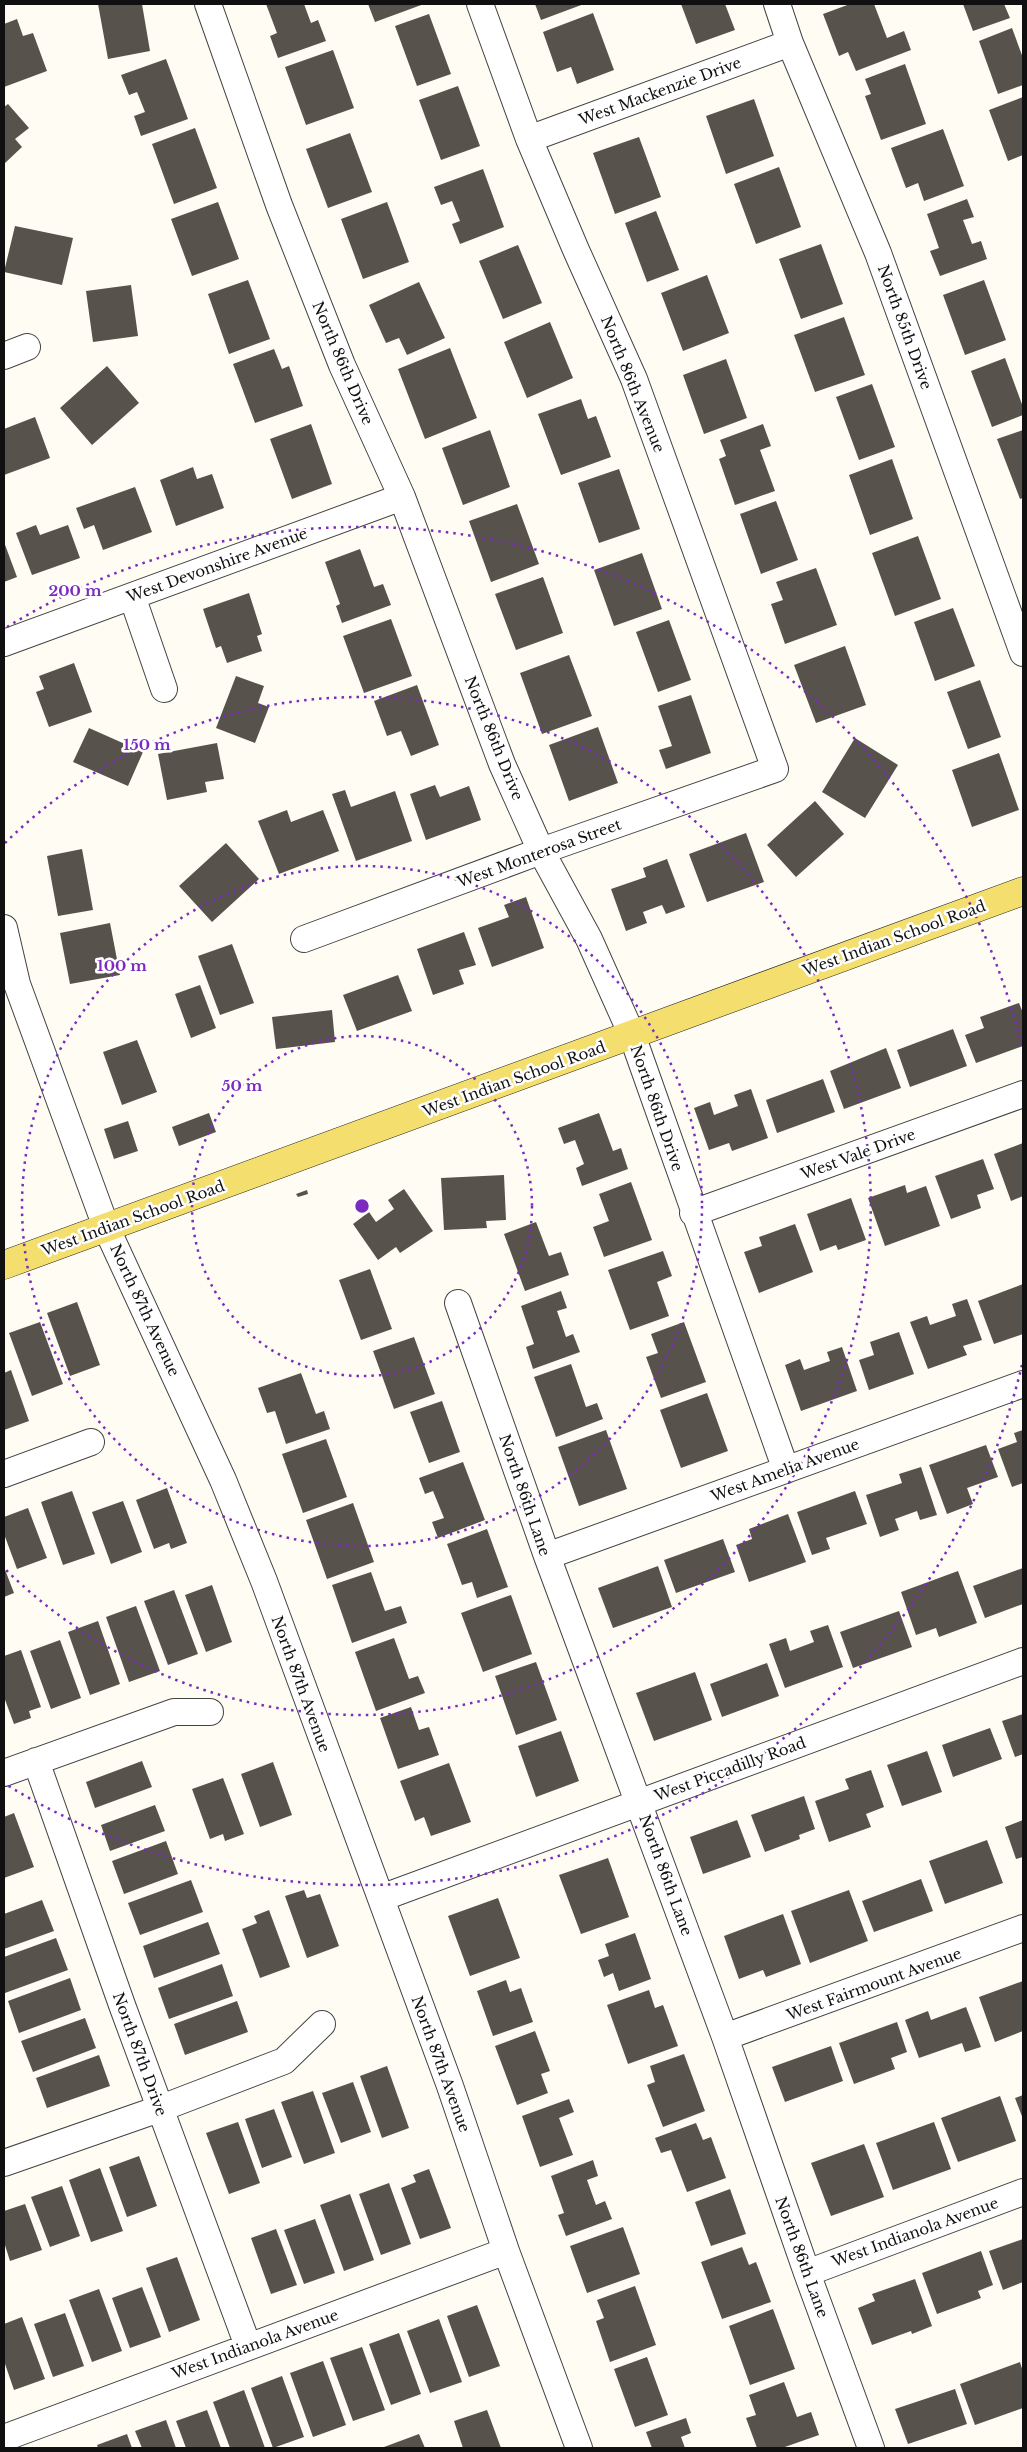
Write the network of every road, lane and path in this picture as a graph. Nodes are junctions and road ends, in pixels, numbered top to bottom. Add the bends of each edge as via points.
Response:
1 (208, 4) edge
2 (480, 4) edge
3 (776, 4) edge
4 (790, 43) junction
5 (529, 139) junction
6 (402, 497) junction
7 (132, 596) junction
8 (4, 643) edge
9 (1023, 653) edge
10 (164, 689) dead end
11 (775, 769) joint
12 (541, 851) junction
13 (1023, 890) edge
14 (4, 928) edge
15 (304, 940) dead end
16 (632, 1035) junction
17 (1023, 1094) edge
18 (693, 1213) junction
19 (106, 1227) junction
20 (4, 1265) edge
21 (458, 1303) dead end
22 (1023, 1384) edge
23 (92, 1442) dead end
24 (786, 1470) junction
25 (4, 1474) edge
26 (546, 1556) junction
27 (1023, 1661) edge
28 (210, 1712) dead end
29 (36, 1761) junction
30 (4, 1773) edge
31 (639, 1802) junction
32 (380, 1898) junction
33 (1023, 1928) edge
34 (322, 2024) dead end
35 (725, 2037) junction
36 (159, 2108) junction
37 (4, 2163) edge
38 (1023, 2192) edge
39 (506, 2251) junction
40 (806, 2273) junction
41 (248, 2346) junction
42 (4, 2438) edge
43 (579, 2448) edge
44 (871, 2448) edge

1 - 6 street, North 86th Drive via 279,205 342,366
2 - 5 street, North 86th Avenue
3 - 4 street, North 85th Drive
4 - 5 street, West Mackenzie Drive
4 - 9 street, North 85th Drive via 878,253
5 - 11 street, North 86th Avenue via 634,379
6 - 7 street, West Devonshire Avenue
6 - 12 street, North 86th Drive via 502,764
7 - 8 street, West Devonshire Avenue
7 - 10 street
11 - 12 street, West Monterosa Street
12 - 15 street, West Monterosa Street
12 - 16 street, North 86th Drive via 589,939
13 - 16 main road, West Indian School Road
14 - 19 street, North 87th Avenue via 17,984
16 - 18 street, North 86th Drive
16 - 19 main road, West Indian School Road
17 - 18 street, West Vale Drive
18 - 24 street, North 86th Drive
19 - 20 main road, West Indian School Road
19 - 32 street, North 87th Avenue via 223,1480 264,1581
21 - 26 street, North 86th Lane
22 - 24 street, West Amelia Avenue
23 - 25 street
24 - 26 street, West Amelia Avenue
26 - 31 street, North 86th Lane
27 - 31 street, West Piccadilly Road
28 - 29 street via 174,1712
29 - 30 street
29 - 36 street, North 87th Drive
31 - 32 street, West Piccadilly Road
31 - 35 street, North 86th Lane
32 - 39 street, North 87th Avenue via 450,2086
33 - 35 street, West Fairmount Avenue
34 - 36 street via 284,2061
35 - 40 street, North 86th Lane
36 - 37 street
36 - 41 street, North 87th Drive
38 - 40 street, West Indianola Avenue
39 - 41 street, West Indianola Avenue
39 - 43 street, North 87th Avenue
40 - 44 street, North 86th Lane
41 - 42 street, West Indianola Avenue

